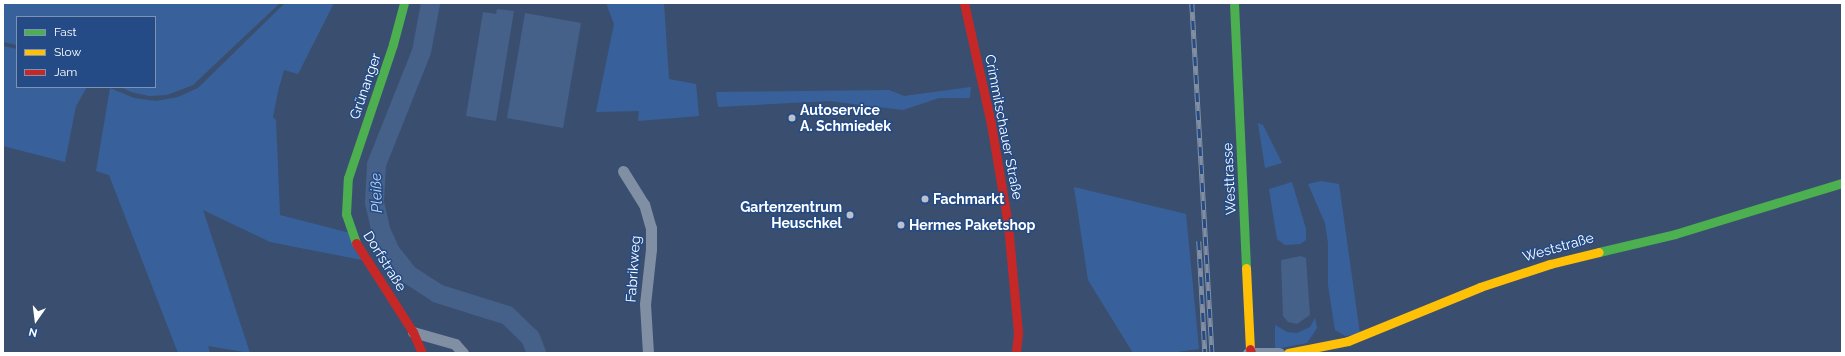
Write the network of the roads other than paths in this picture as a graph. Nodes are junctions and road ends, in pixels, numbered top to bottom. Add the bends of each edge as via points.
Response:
1 (404, 3) edge
2 (964, 3) edge
3 (1234, 3) edge
4 (623, 171) dead end
5 (348, 178) joint
6 (1842, 183) edge
7 (413, 332) junction
8 (1250, 352) edge
9 (422, 353) edge
10 (464, 353) edge
11 (648, 353) edge
12 (1016, 353) edge
13 (1279, 353) edge
14 (1288, 353) edge

1 - 5 street, Grünanger via 394,44
2 - 12 street, Crimmitschauer Straße via 991,124 1008,225 1018,332
3 - 8 street, Westtrasse
4 - 11 street, Fabrikweg via 644,204 651,228 645,304
5 - 7 street, Dorfstraße via 346,214 352,236
6 - 14 street, Weststraße via 1675,234 1550,264 1480,287 1348,341
7 - 9 street, Dorfstraße
7 - 10 street via 454,344
8 - 13 street

